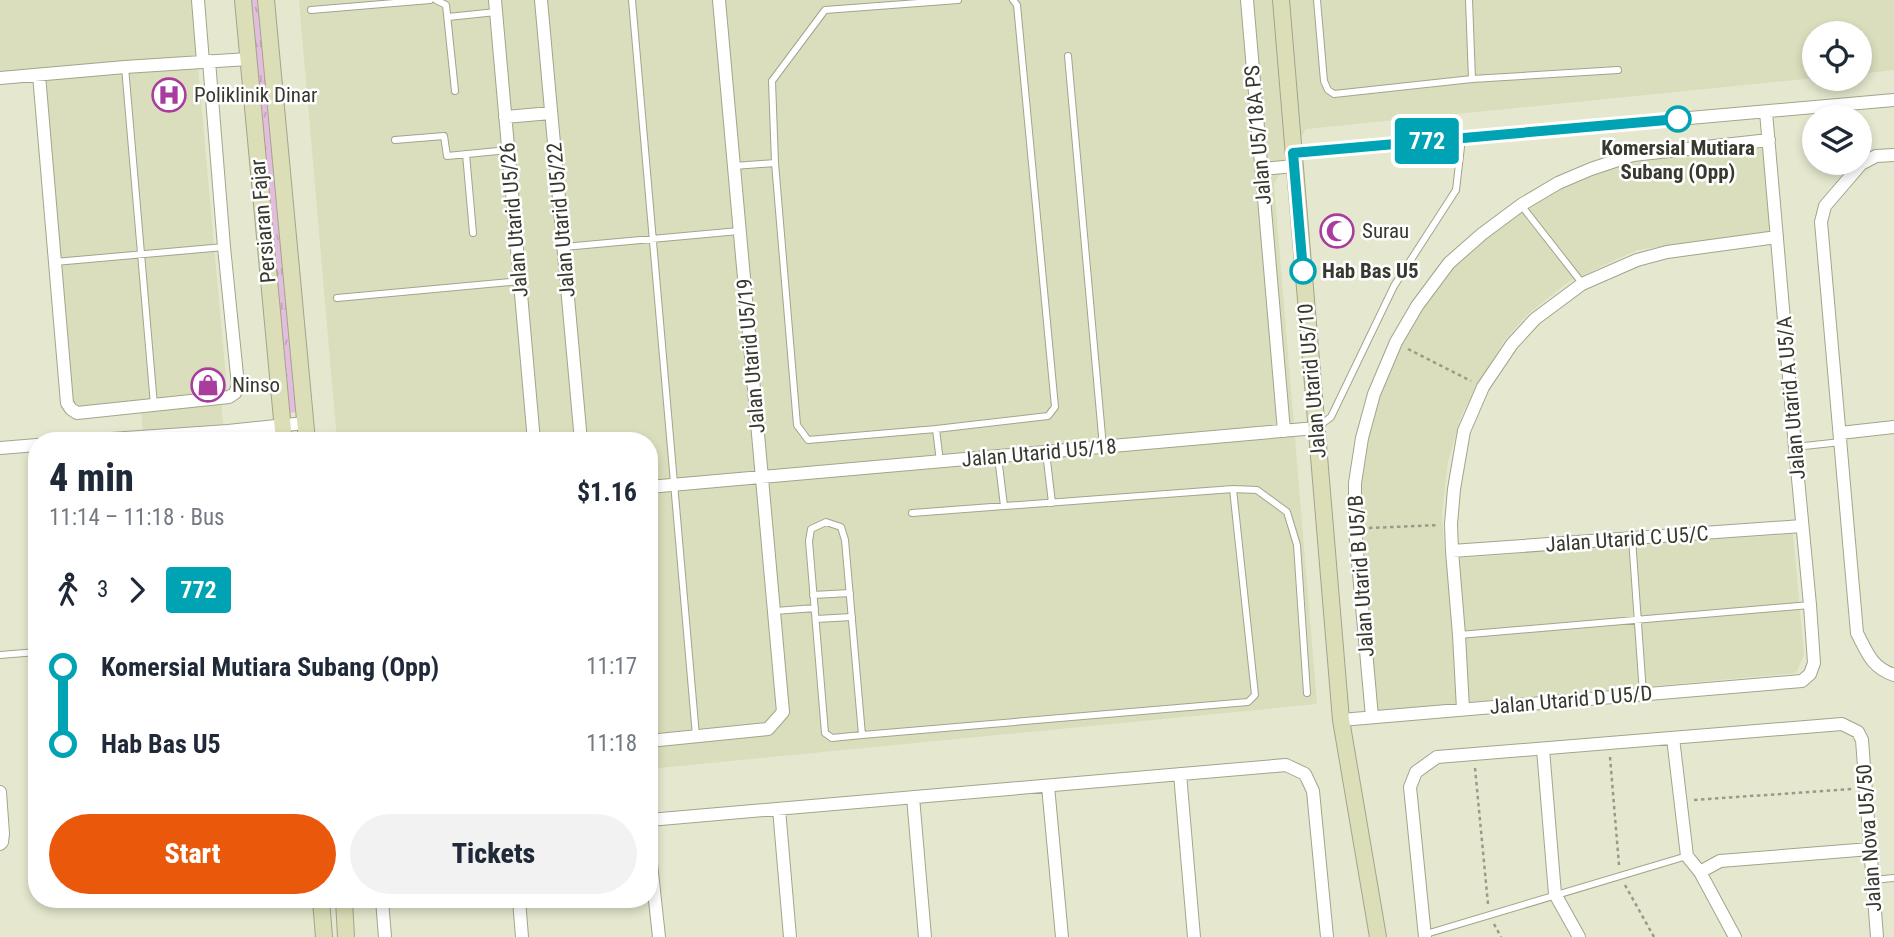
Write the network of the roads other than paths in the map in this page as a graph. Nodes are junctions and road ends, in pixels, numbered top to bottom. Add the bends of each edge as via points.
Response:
1 (198, 0) edge
2 (243, 0) edge
3 (267, 0) edge
4 (430, 0) edge
5 (436, 0) edge
6 (541, 0) edge
7 (632, 0) edge
8 (719, 0) edge
9 (958, 0) edge
10 (1013, 0) edge
11 (1247, 0) edge
12 (1281, 0) edge
13 (1317, 0) edge
14 (1469, 1) edge
15 (496, 6) edge
16 (311, 9) dead end
17 (448, 18) junction
18 (1068, 56) dead end
19 (248, 60) junction
20 (206, 61) junction
21 (125, 67) junction
22 (1618, 70) dead end
23 (39, 75) junction
24 (0, 78) edge
25 (1472, 79) junction
26 (455, 91) dead end
27 (1894, 100) edge
28 (1766, 112) junction
29 (551, 113) junction
30 (505, 117) junction
31 (1461, 138) junction
32 (395, 140) dead end
33 (1769, 140) junction
34 (508, 150) junction
35 (466, 154) junction
36 (1894, 155) edge
37 (1294, 159) junction
38 (775, 163) junction
39 (734, 166) junction
40 (1261, 169) junction
41 (1521, 205) junction
42 (739, 231) junction
43 (472, 233) dead end
44 (1777, 237) junction
45 (653, 239) junction
46 (224, 247) junction
47 (564, 247) junction
48 (141, 254) junction
49 (55, 262) junction
50 (520, 281) junction
51 (1582, 284) junction
52 (337, 299) dead end
53 (154, 405) junction
54 (305, 423) junction
55 (1894, 427) edge
56 (1316, 428) junction
57 (936, 429) junction
58 (1284, 431) junction
59 (283, 432) edge
60 (285, 432) edge
61 (306, 432) edge
62 (533, 432) edge
63 (580, 432) edge
64 (1840, 438) junction
65 (28, 446) edge
66 (1103, 447) junction
67 (1795, 447) junction
68 (0, 449) edge
69 (1046, 452) junction
70 (998, 457) junction
71 (940, 462) junction
72 (761, 477) junction
73 (675, 485) junction
74 (658, 486) edge
75 (1233, 489) junction
76 (1052, 503) junction
77 (1004, 506) junction
78 (912, 513) dead end
79 (1802, 526) junction
80 (1632, 538) junction
81 (1452, 551) junction
82 (850, 593) junction
83 (813, 595) junction
84 (1810, 605) junction
85 (814, 608) junction
86 (774, 611) junction
87 (852, 617) junction
88 (816, 619) junction
89 (1638, 620) junction
90 (1459, 635) junction
91 (28, 653) edge
92 (0, 655) edge
93 (1894, 675) edge
94 (1802, 681) joint
95 (1307, 694) dead end
96 (1643, 694) junction
97 (1463, 709) junction
98 (1372, 717) junction
99 (1340, 720) junction
100 (862, 735) junction
101 (696, 736) junction
102 (1673, 738) junction
103 (658, 740) edge
104 (1543, 749) junction
105 (1180, 774) junction
106 (1048, 786) junction
107 (0, 792) edge
108 (913, 797) junction
109 (779, 809) junction
110 (658, 819) edge
111 (0, 844) edge
112 (1870, 849) junction
113 (1687, 856) junction
114 (1700, 872) junction
115 (1894, 878) edge
116 (1872, 880) junction
117 (1555, 894) junction
118 (322, 908) edge
119 (344, 908) edge
120 (383, 908) edge
121 (520, 908) edge
122 (656, 908) edge
123 (1424, 936) edge
124 (324, 937) edge
125 (346, 937) edge
126 (385, 937) edge
127 (522, 937) edge
128 (659, 937) edge
129 (790, 937) edge
130 (925, 937) edge
131 (1062, 937) edge
132 (1194, 937) edge
133 (1327, 937) edge
134 (1378, 937) edge
135 (1579, 937) edge
136 (1735, 937) edge
137 (1877, 937) edge

1 - 20 street
2 - 19 main road, Persiaran Fajar
3 - 54 main road, Persiaran Fajar
4 - 16 lane
5 - 17 lane via 446,5
6 - 29 street, Jalan Utarid U5/22
7 - 45 lane
8 - 39 street, Jalan Utarid U5/19
9 - 38 lane via 825,10 772,81
10 - 57 lane via 1055,407 1048,416
11 - 40 street, Jalan U5/18A PS
12 - 37 main road, Jalan Utarid U5/10
13 - 25 lane via 1324,81 1334,94
14 - 25 lane
15 - 17 lane
15 - 30 street, Jalan Utarid U5/26
17 - 26 lane
18 - 66 lane
19 - 20 street
19 - 59 main road, Persiaran Fajar
20 - 21 street
20 - 46 street
21 - 23 street
21 - 48 lane
22 - 25 lane
23 - 24 street
23 - 49 street
27 - 28 street
28 - 31 street
28 - 33 street, Jalan Utarid A U5/A
29 - 30 street
29 - 47 street, Jalan Utarid U5/22
30 - 34 street, Jalan Utarid U5/26
31 - 37 street
31 - 56 lane via 1456,190 1394,286 1331,417
32 - 35 lane via 442,135 446,155
33 - 41 street, Jalan Utarid B U5/B via 1633,155 1558,183
33 - 44 street, Jalan Utarid A U5/A
34 - 35 lane
34 - 50 street, Jalan Utarid U5/26
35 - 43 lane
36 - 64 street via 1876,156 1861,164 1825,206 1821,222
37 - 40 street
37 - 56 main road, Jalan Utarid U5/10
38 - 39 lane
38 - 57 lane via 797,425 808,440
39 - 42 street, Jalan Utarid U5/19
40 - 58 street, Jalan U5/18A PS
41 - 51 lane
41 - 98 street, Jalan Utarid B U5/B via 1448,263 1396,342 1374,394 1355,483
42 - 45 lane
42 - 72 street, Jalan Utarid U5/19
44 - 51 street via 1667,252
44 - 67 street, Jalan Utarid A U5/A
45 - 47 lane
45 - 73 lane
46 - 48 lane
46 - 53 street via 238,385 235,393
47 - 63 street, Jalan Utarid U5/22
48 - 49 lane
48 - 53 lane
49 - 53 street via 71,409 78,413
50 - 52 lane
50 - 62 street, Jalan Utarid U5/26
51 - 81 street via 1535,319 1483,387 1464,431 1454,489
54 - 60 street
54 - 61 main road, Persiaran Fajar
55 - 64 street
56 - 58 street, Jalan Utarid U5/18
56 - 99 main road, Jalan Utarid U5/10
57 - 71 lane
58 - 66 street, Jalan Utarid U5/18
64 - 67 lane
64 - 93 street via 1857,633 1870,659
65 - 68 street
66 - 69 street, Jalan Utarid U5/18
67 - 79 street, Jalan Utarid A U5/A
69 - 70 street, Jalan Utarid U5/18
69 - 76 lane
70 - 71 street, Jalan Utarid U5/18
70 - 77 lane
71 - 72 street, Jalan Utarid U5/18
72 - 73 street
72 - 86 street, Jalan Utarid U5/19
73 - 74 street
73 - 101 lane
75 - 76 lane
75 - 95 lane via 1257,490 1287,512 1297,545
75 - 100 lane via 1255,695 1248,702
76 - 77 lane
77 - 78 lane
79 - 80 street, Jalan Utarid C U5/C
79 - 84 street, Jalan Utarid A U5/A
80 - 81 street, Jalan Utarid C U5/C
80 - 89 lane
81 - 90 street
82 - 83 lane
82 - 83 lane via 841,527 826,522 811,529
82 - 87 lane
83 - 85 lane
84 - 89 lane
84 - 94 street, Jalan Utarid A U5/A via 1814,663
85 - 86 lane
85 - 88 lane
86 - 101 street, Jalan Utarid U5/19 via 783,712 768,729
87 - 88 lane
87 - 100 lane
88 - 100 lane via 825,733 832,738
89 - 90 lane
89 - 96 lane
90 - 97 street
91 - 92 lane
94 - 96 street, Jalan Utarid D U5/D
96 - 97 street, Jalan Utarid D U5/D
97 - 98 street, Jalan Utarid D U5/D
98 - 99 street, Jalan Utarid D U5/D
99 - 134 main road, Jalan Utarid U5/10
101 - 103 street
102 - 104 street
102 - 112 street, Jalan Nova U5/50 via 1842,724 1858,732
102 - 113 street
104 - 117 street
104 - 123 street via 1437,757 1416,772 1410,787
105 - 106 street
105 - 132 street
105 - 133 street via 1286,765 1305,774 1313,791
106 - 108 street
106 - 131 street
107 - 111 street via 4,834
108 - 109 street
108 - 130 street
109 - 110 street
109 - 129 street
112 - 114 street via 1720,861
112 - 116 street, Jalan Nova U5/50
113 - 114 street
113 - 117 lane
114 - 136 street
115 - 116 lane
116 - 137 street, Jalan Nova U5/50
117 - 123 lane
117 - 135 street
118 - 124 main road
119 - 125 main road
120 - 126 street
121 - 127 street
122 - 128 street

